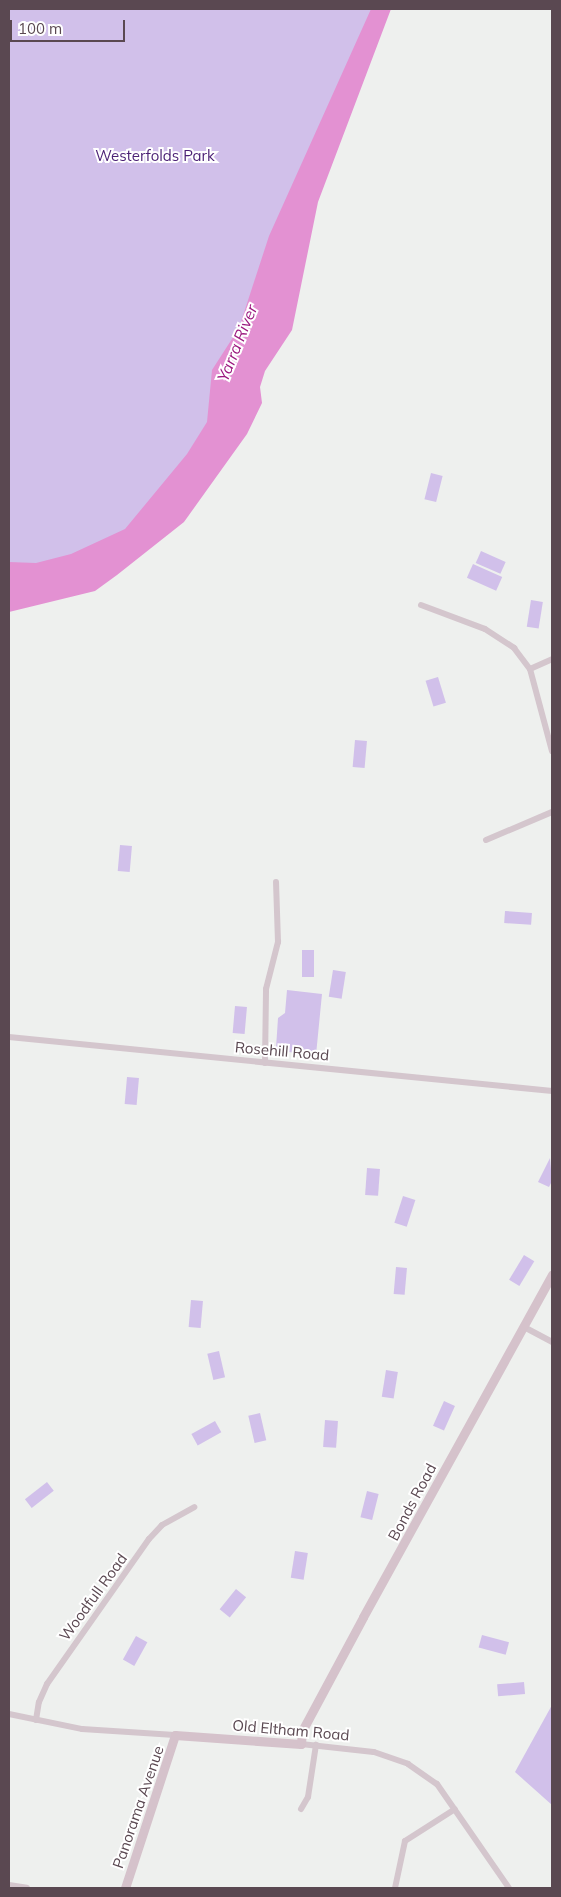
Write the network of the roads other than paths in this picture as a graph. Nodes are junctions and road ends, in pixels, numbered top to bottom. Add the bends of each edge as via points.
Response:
1 (421, 605) dead end
2 (552, 659) edge
3 (530, 669) junction
4 (552, 751) edge
5 (552, 812) edge
6 (486, 840) dead end
7 (276, 882) dead end
8 (9, 1037) edge
9 (266, 1062) junction
10 (552, 1091) edge
11 (552, 1275) edge
12 (524, 1327) junction
13 (552, 1342) edge
14 (194, 1507) dead end
15 (9, 1714) edge
16 (36, 1720) junction
17 (175, 1735) junction
18 (301, 1744) junction
19 (316, 1745) junction
20 (301, 1809) dead end
21 (455, 1809) junction
22 (9, 1885) edge
23 (27, 1888) edge
24 (125, 1888) edge
25 (395, 1888) edge
26 (509, 1888) edge

1 - 3 street via 485,629 514,648
2 - 3 street
3 - 4 street
5 - 6 street
7 - 9 street via 278,942 266,989
8 - 9 street, Rosehill Road
9 - 10 street, Rosehill Road
11 - 12 street, Bonds Road
12 - 13 street
12 - 18 street, Bonds Road via 363,1617 307,1722
14 - 16 street, Woodfull Road via 162,1524 149,1539 47,1684
15 - 16 street, Old Eltham Road
16 - 17 street, Old Eltham Road via 82,1730
17 - 18 street, Old Eltham Road
17 - 24 street, Panorama Avenue
18 - 19 street, Old Eltham Road
19 - 20 street via 308,1797
19 - 21 street, Old Eltham Road via 374,1752 408,1764 438,1784
21 - 25 street via 403,1844
21 - 26 street, Old Eltham Road
22 - 23 street

